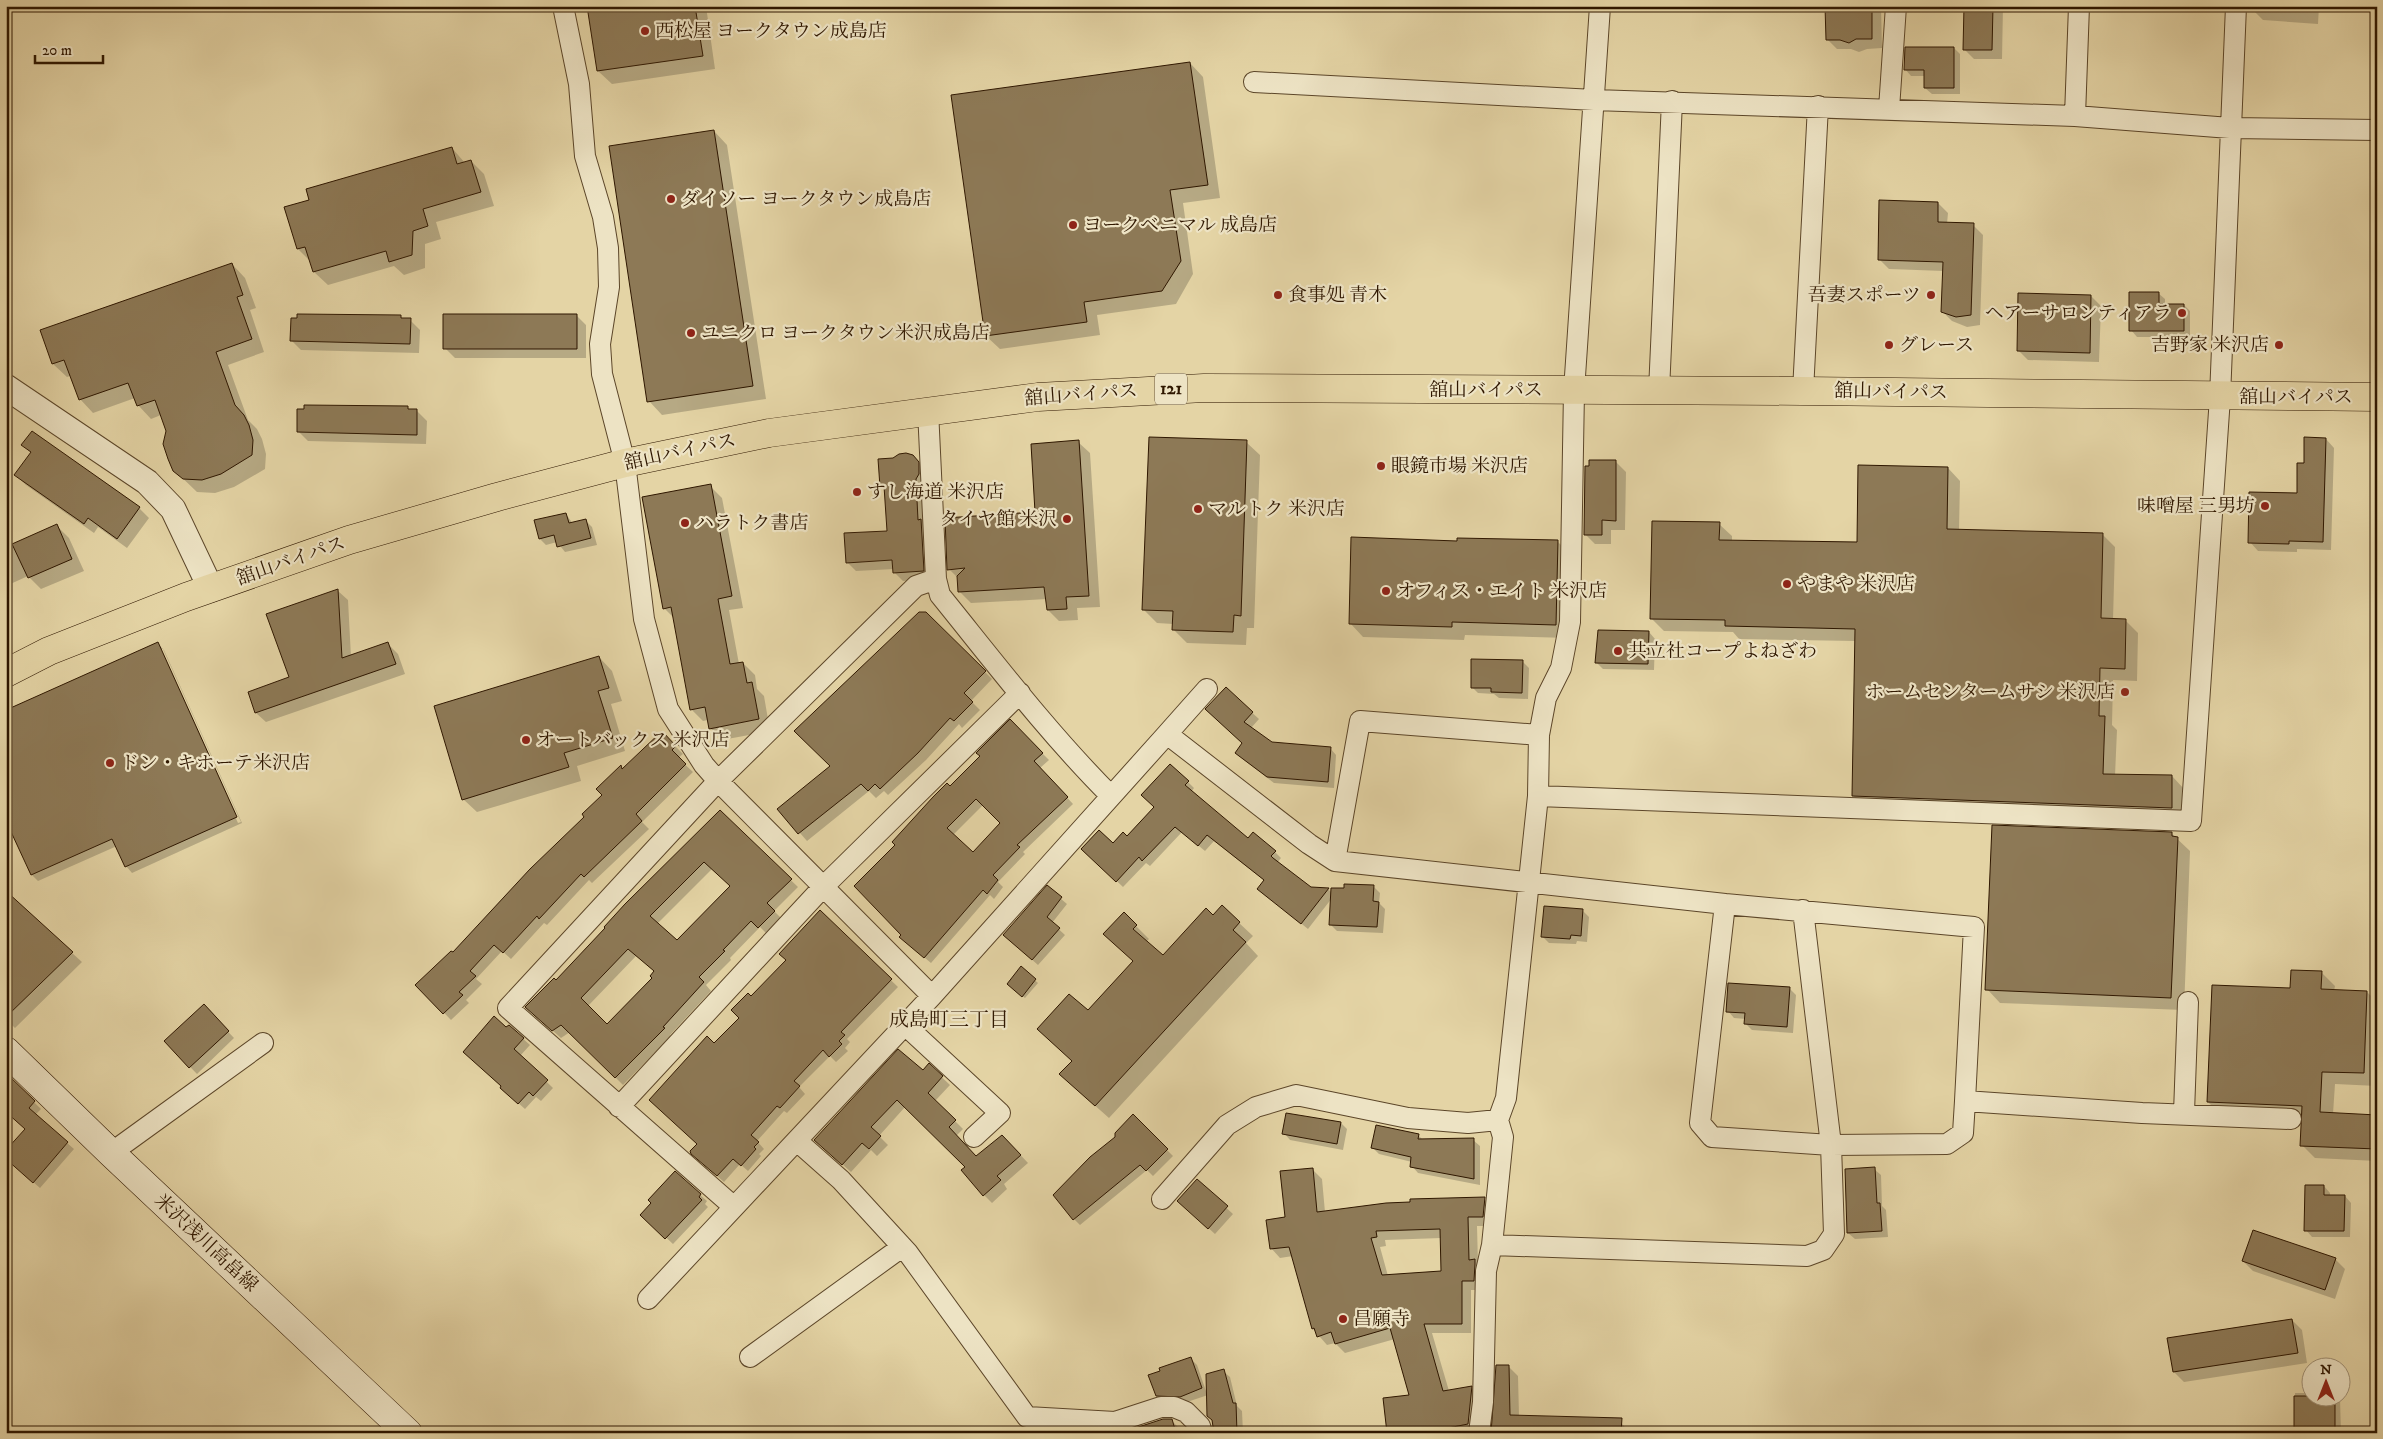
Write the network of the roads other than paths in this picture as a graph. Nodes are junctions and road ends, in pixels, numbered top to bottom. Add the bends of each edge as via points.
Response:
1 (563, 6) edge
2 (1600, 6) edge
3 (1896, 6) edge
4 (2080, 6) edge
5 (2236, 6) edge
6 (1254, 82) dead end
7 (1594, 100) junction
8 (1672, 101) junction
9 (1818, 106) junction
10 (1889, 108) junction
11 (2074, 116) junction
12 (2230, 128) junction
13 (2377, 130) edge
14 (6, 387) edge
15 (1574, 391) junction
16 (1659, 391) junction
17 (1803, 391) junction
18 (2220, 397) junction
19 (2377, 397) edge
20 (928, 410) junction
21 (625, 464) junction
22 (936, 579) junction
23 (211, 589) junction
24 (6, 673) edge
25 (1207, 689) dead end
26 (1020, 693) junction
27 (1167, 734) junction
28 (1539, 734) junction
29 (718, 782) junction
30 (1110, 796) junction
31 (1538, 796) junction
32 (1335, 861) junction
33 (1529, 881) junction
34 (824, 887) junction
35 (1724, 904) junction
36 (1803, 910) junction
37 (932, 996) junction
38 (2188, 1002) dead end
39 (905, 1025) junction
40 (263, 1043) dead end
41 (6, 1051) edge
42 (1965, 1101) junction
43 (619, 1107) junction
44 (2184, 1113) junction
45 (2291, 1119) dead end
46 (1498, 1120) junction
47 (974, 1137) dead end
48 (798, 1141) junction
49 (1831, 1145) junction
50 (111, 1153) junction
51 (1162, 1199) dead end
52 (734, 1207) junction
53 (1492, 1245) junction
54 (902, 1247) junction
55 (648, 1299) dead end
56 (750, 1358) dead end
57 (408, 1433) edge
58 (1202, 1433) edge
59 (1479, 1433) edge

1 - 21 street via 579,84 586,156 604,217 609,287 600,344 602,374
2 - 7 street
3 - 10 street
4 - 11 street
5 - 12 street
6 - 7 street
7 - 8 street
7 - 15 street
8 - 9 street
8 - 16 street
9 - 10 street
9 - 17 street
10 - 11 street
11 - 12 street
12 - 13 street
12 - 18 street
14 - 23 street via 148,482 173,509
15 - 16 highway, 舘山バイパス / 121
15 - 20 highway, 舘山バイパス / 121 via 1204,388 1038,397
15 - 28 street via 1570,622 1561,668 1546,698
16 - 17 highway, 舘山バイパス / 121
17 - 18 highway, 舘山バイパス / 121
18 - 19 highway, 舘山バイパス / 121
18 - 31 street via 2191,821
20 - 21 highway, 舘山バイパス / 121 via 769,432
20 - 22 street
21 - 23 highway, 舘山バイパス / 121 via 349,540
21 - 29 street via 644,618 668,709
22 - 26 street via 940,595
22 - 29 street via 916,586
23 - 24 highway, 舘山バイパス / 121 via 49,651
25 - 27 street
26 - 30 street
26 - 34 street
27 - 30 street
27 - 32 street
28 - 31 street
28 - 32 street via 1360,722
29 - 34 street
29 - 43 street via 508,1008
30 - 37 street
31 - 33 street
32 - 33 street
33 - 35 street
33 - 46 street via 1506,1098
34 - 37 street
34 - 43 street
35 - 36 street
35 - 49 street via 1700,1123 1712,1137
36 - 42 street via 1974,926
36 - 49 street
37 - 39 street
38 - 44 street
39 - 47 street via 1000,1113
39 - 48 street
40 - 50 street
41 - 50 main road, 米沢浅川高畠線
42 - 44 street
42 - 49 street via 1963,1133 1947,1144
43 - 52 street
44 - 45 street
46 - 51 street via 1468,1123 1408,1118 1296,1095 1256,1107 1227,1125
46 - 53 street via 1503,1137
48 - 52 street
48 - 54 street via 841,1180
49 - 53 street via 1834,1234 1824,1250 1807,1256
50 - 57 main road, 米沢浅川高畠線
52 - 55 street
53 - 59 street via 1486,1271 1483,1402
54 - 56 street
54 - 58 street via 1027,1417 1115,1422 1161,1407 1174,1407 1186,1412 1200,1426

